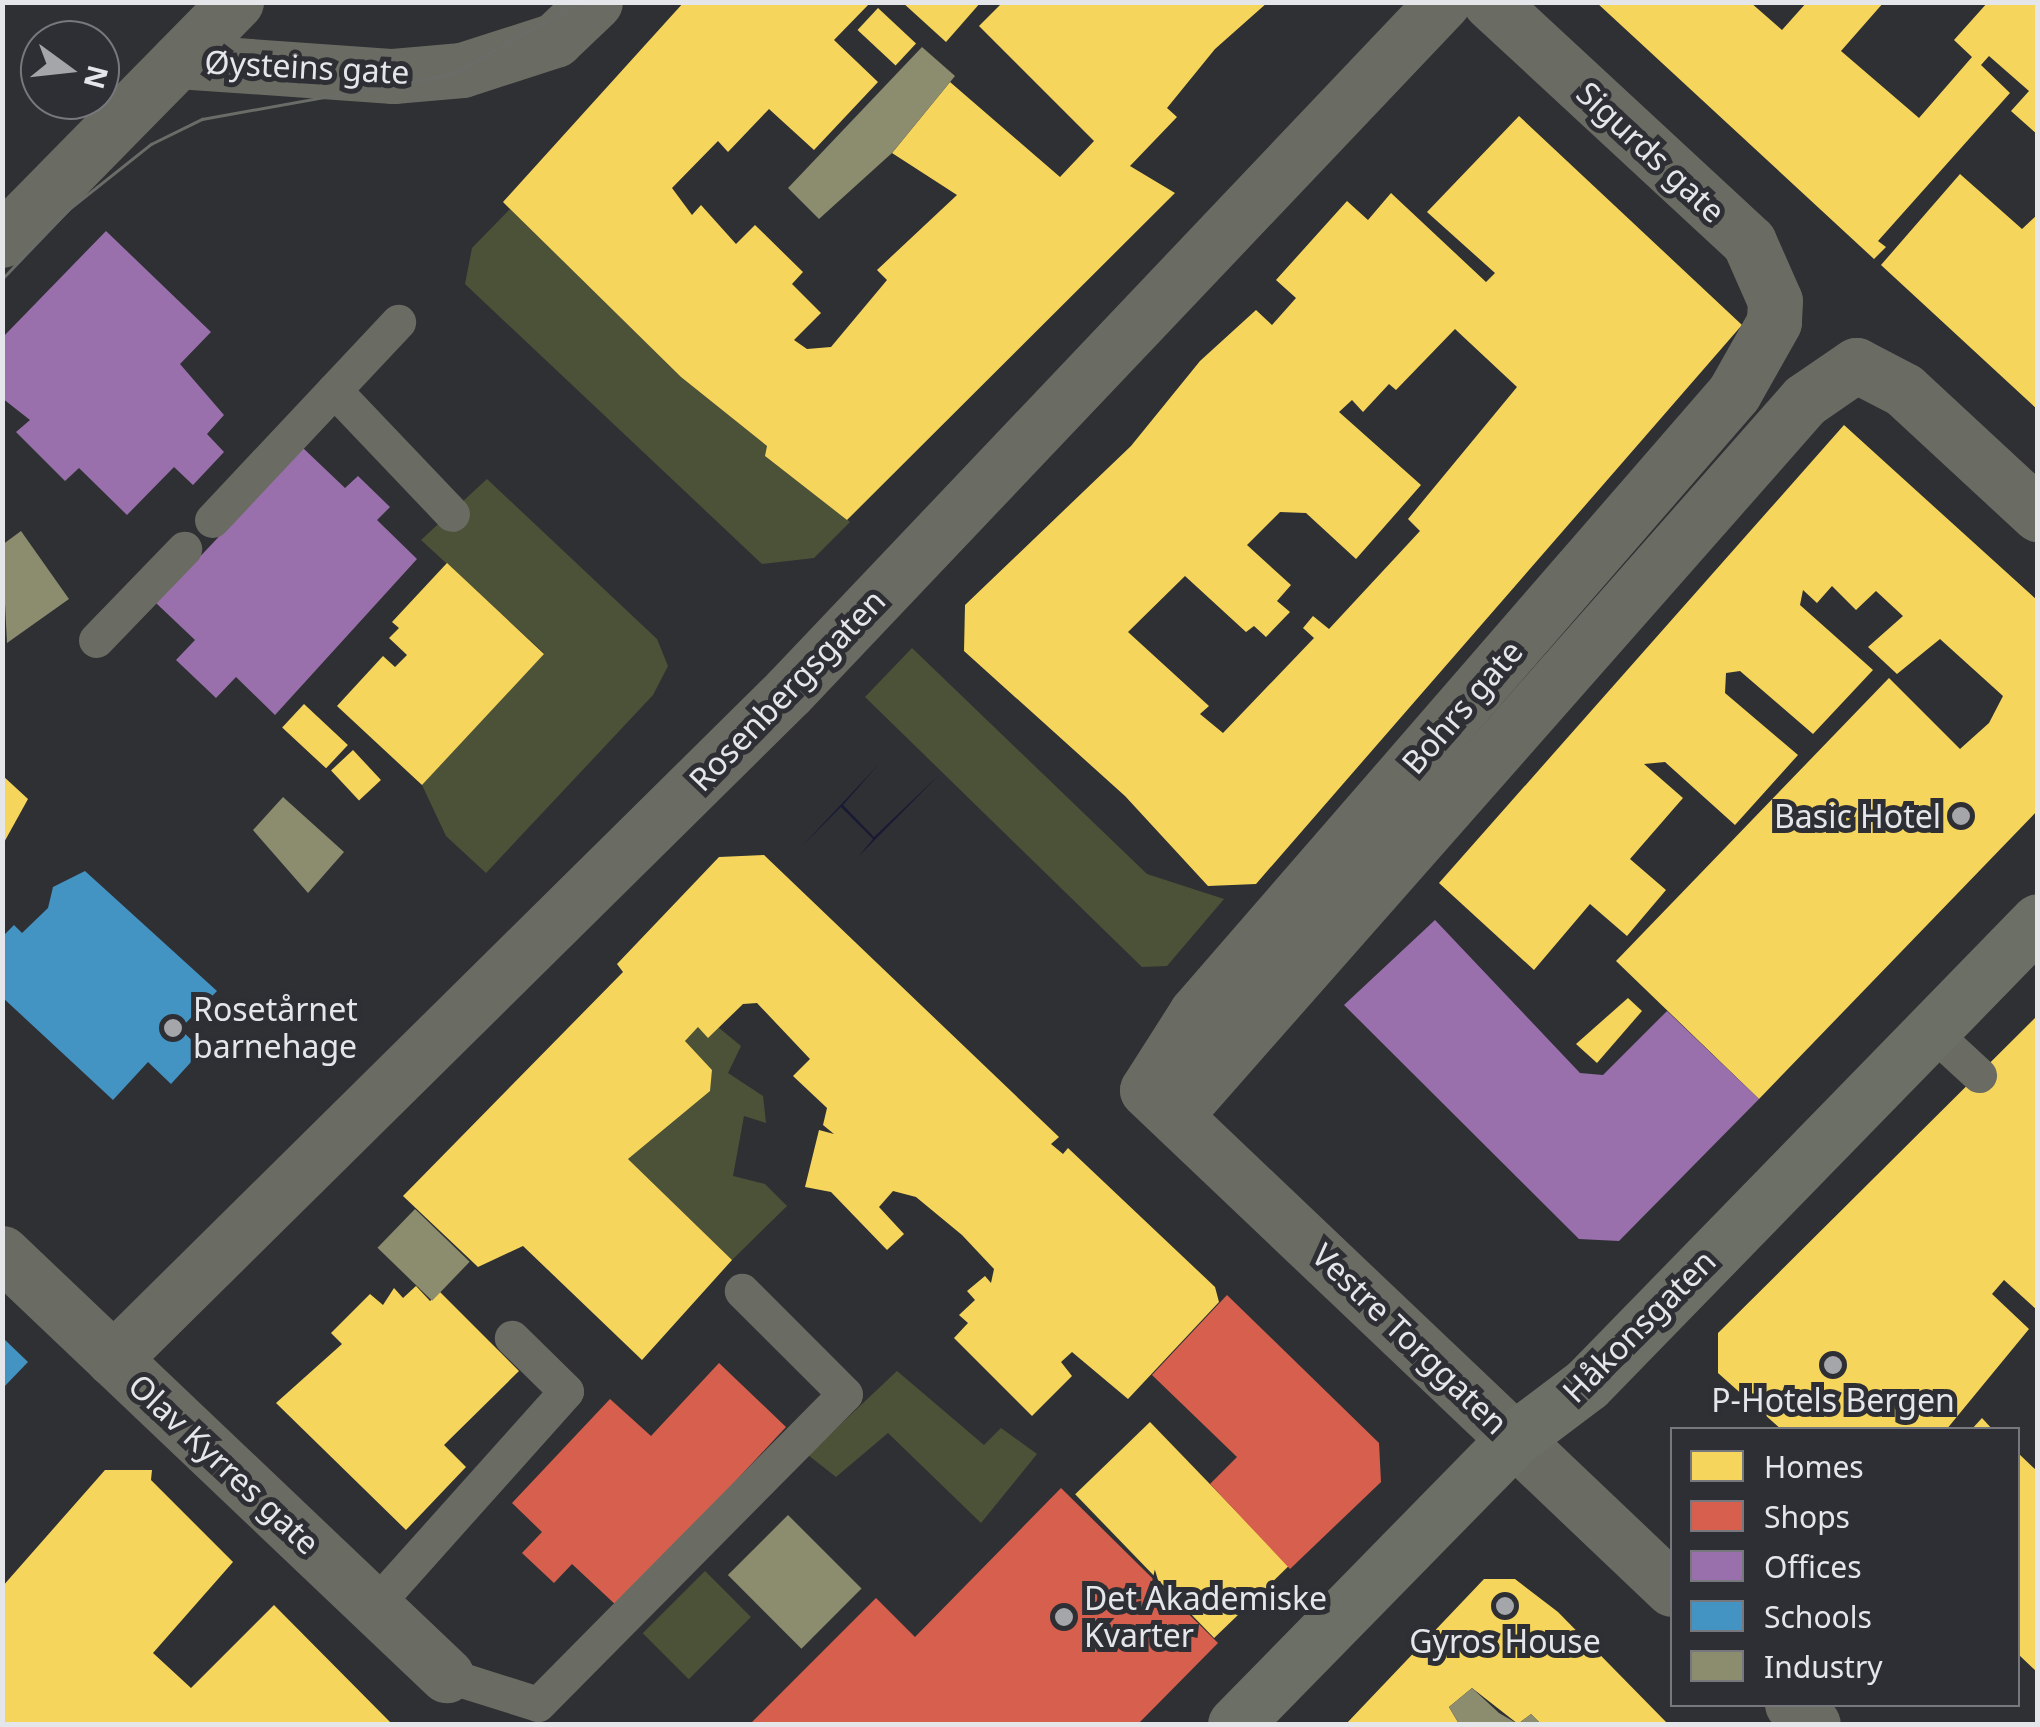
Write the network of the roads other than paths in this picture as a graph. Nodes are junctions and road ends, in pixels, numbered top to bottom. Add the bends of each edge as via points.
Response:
1 (236, 2) edge
2 (595, 2) edge
3 (1443, 2) edge
4 (1490, 2) edge
5 (178, 61) junction
6 (2, 240) edge
7 (398, 322) dead end
8 (1774, 322) joint
9 (334, 390) junction
10 (452, 514) dead end
11 (2038, 514) edge
12 (212, 520) dead end
13 (184, 549) dead end
14 (96, 640) dead end
15 (2038, 921) edge
16 (1929, 1030) junction
17 (1979, 1075) dead end
18 (1161, 1103) junction
19 (2, 1253) edge
20 (742, 1291) dead end
21 (512, 1338) dead end
22 (113, 1359) junction
23 (1514, 1439) junction
24 (1670, 1587) edge
25 (374, 1606) junction
26 (446, 1674) joint
27 (1236, 1724) edge

1 - 5 street
2 - 5 street, Øysteins gate via 555,40 508,62 462,70 393,76
3 - 22 street, Rosenbergsgaten via 788,692
4 - 8 street, Sigurds gate via 1749,242 1775,302
5 - 6 street
7 - 9 lane
8 - 18 street, Bohrs gate via 1734,393 1196,1014
9 - 10 lane
9 - 12 lane
11 - 18 street, Bohrs gate via 1904,390 1856,365 1805,400
13 - 14 lane
15 - 16 main road, Håkonsgaten
16 - 17 lane
16 - 23 main road, Håkonsgaten via 1587,1384
18 - 23 street, Vestre Torggaten
19 - 22 street, Olav Kyrres gate
20 - 26 lane via 844,1394 538,1704
21 - 25 lane via 566,1392
22 - 25 street, Olav Kyrres gate
23 - 24 street, Vestre Torggaten
23 - 27 main road, Håkonsgaten
25 - 26 street, Olav Kyrres gate

